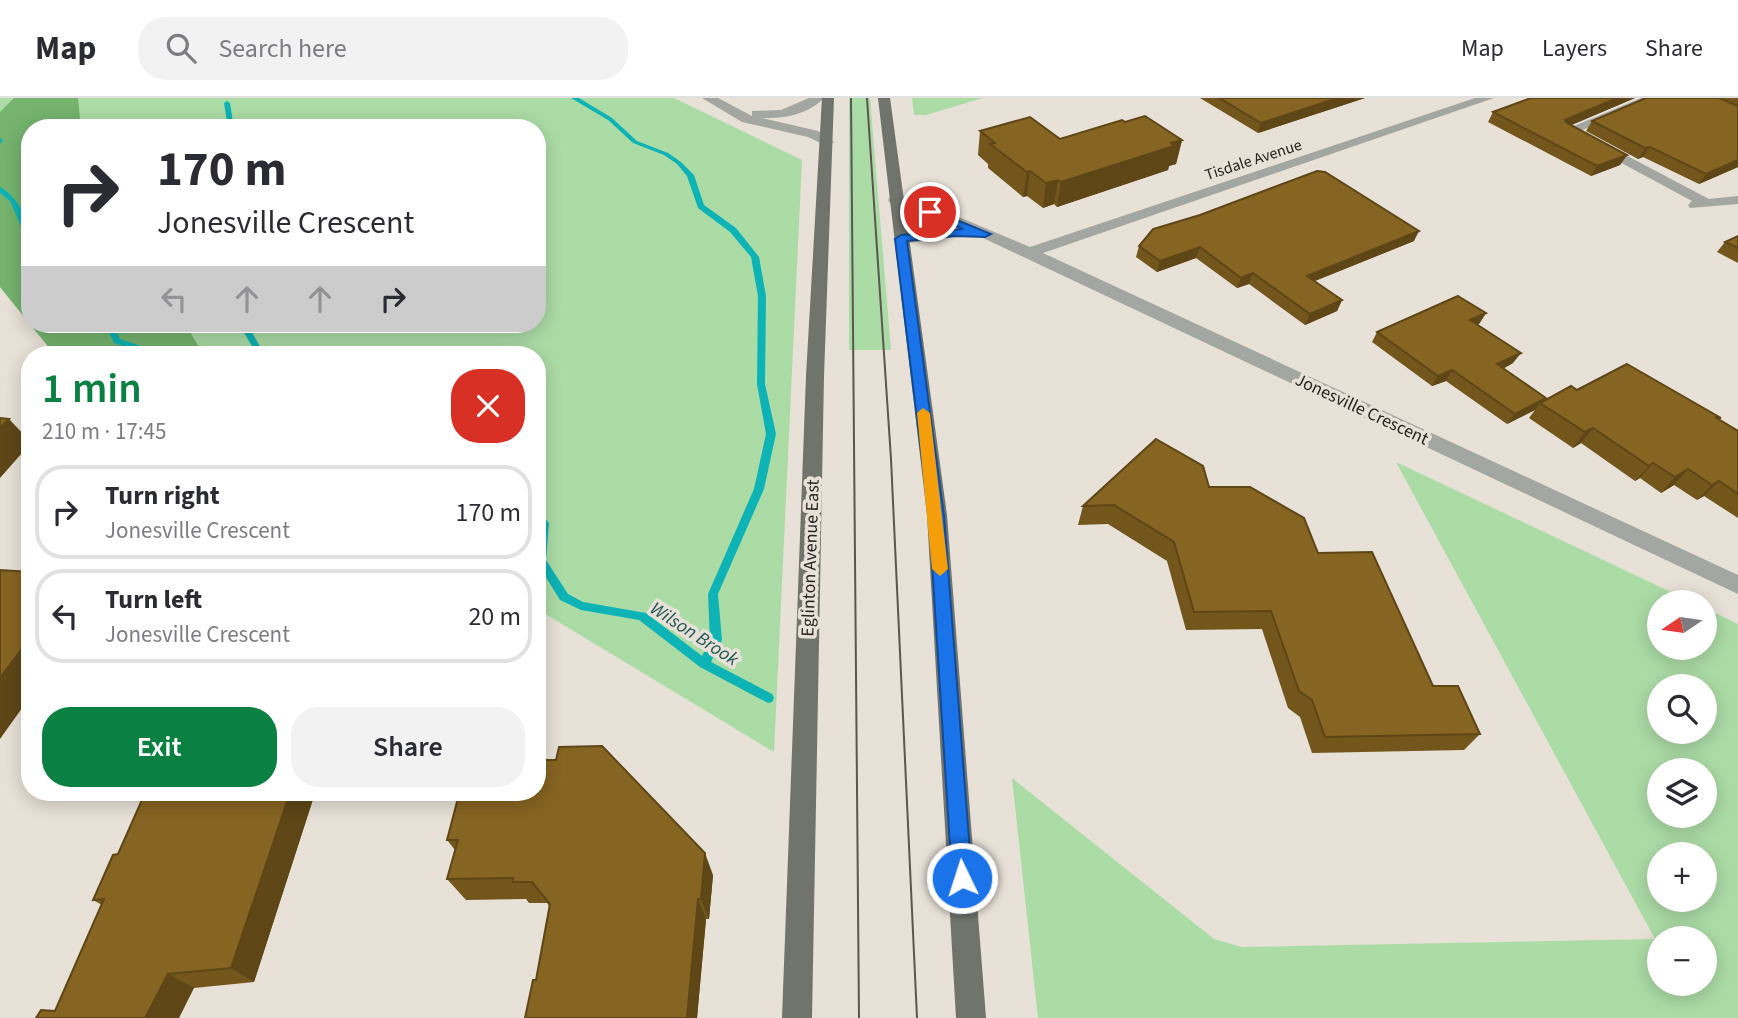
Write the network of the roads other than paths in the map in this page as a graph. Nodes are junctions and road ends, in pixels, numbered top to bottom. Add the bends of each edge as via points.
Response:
1 (708, 98) edge
2 (818, 98) edge
3 (828, 98) edge
4 (884, 98) edge
5 (1488, 98) edge
6 (1653, 98) edge
7 (727, 108) junction
8 (827, 142) junction
9 (895, 200) junction
10 (1738, 200) edge
11 (1708, 204) junction
12 (1686, 206) dead end
13 (985, 234) junction
14 (901, 239) junction
15 (1029, 252) junction
16 (1738, 585) edge
17 (797, 1018) edge
18 (971, 1018) edge

1 - 7 street
2 - 7 street via 778,114
3 - 8 main road, Eglinton Avenue East
4 - 9 main road
5 - 15 street, Tisdale Avenue
6 - 11 street via 1569,131
7 - 8 street via 747,119 813,134
8 - 17 main road, Eglinton Avenue East via 815,376
9 - 13 street, Jonesville Crescent
9 - 14 main road
10 - 11 street
11 - 12 street
13 - 14 street, Jonesville Crescent via 955,232
13 - 15 street, Jonesville Crescent
14 - 18 main road via 936,516
15 - 16 street, Jonesville Crescent

